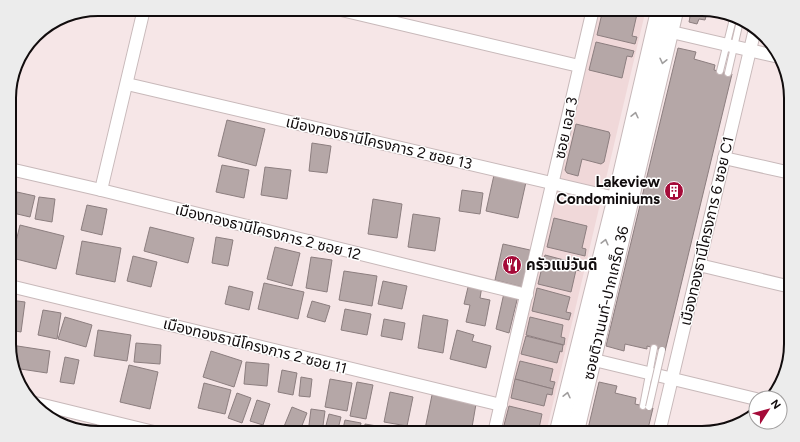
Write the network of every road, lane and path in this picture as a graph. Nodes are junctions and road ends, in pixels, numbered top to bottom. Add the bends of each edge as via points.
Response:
1 (142, 16) edge
2 (367, 16) edge
3 (591, 16) edge
4 (661, 16) edge
5 (671, 16) edge
6 (735, 23) edge
7 (662, 30) junction
8 (754, 34) edge
9 (730, 46) junction
10 (750, 50) junction
11 (772, 55) edge
12 (579, 66) junction
13 (720, 71) dead end
14 (728, 73) dead end
15 (127, 84) junction
16 (724, 158) junction
17 (16, 170) edge
18 (784, 171) edge
19 (553, 184) junction
20 (101, 190) junction
21 (623, 200) junction
22 (699, 265) junction
23 (784, 285) edge
24 (16, 287) edge
25 (527, 296) junction
26 (654, 348) dead end
27 (662, 350) dead end
28 (585, 358) junction
29 (649, 374) junction
30 (672, 379) junction
31 (748, 397) edge
32 (44, 405) edge
33 (501, 405) junction
34 (129, 426) edge
35 (496, 426) edge
36 (561, 426) edge
37 (576, 426) edge
38 (661, 426) edge

1 - 15 street
2 - 12 street
3 - 12 street, ซอย เอส 3
4 - 7 street, ซอยติวานนท์-ปากเกร็ด 36
5 - 7 street, ซอยติวานนท์-ปากเกร็ด 36
6 - 9 lane
7 - 9 street
7 - 21 street, ซอยติวานนท์-ปากเกร็ด 36
8 - 10 street, เมืองทองธานีโครงการ 6 ซอย C1
9 - 10 street
9 - 13 lane
9 - 14 lane
10 - 11 street
10 - 16 street, เมืองทองธานีโครงการ 6 ซอย C1
12 - 19 street, ซอย เอส 3
15 - 19 street, เมืองทองธานีโครงการ 2 ซอย 13
15 - 20 street
16 - 18 street
16 - 22 street, เมืองทองธานีโครงการ 6 ซอย C1
17 - 20 street, เมืองทองธานีโครงการ 2 ซอย 12
19 - 21 street, เมืองทองธานีโครงการ 2 ซอย 13
19 - 25 street, ซอย เอส 3
20 - 25 street, เมืองทองธานีโครงการ 2 ซอย 12
21 - 28 street, ซอยติวานนท์-ปากเกร็ด 36
22 - 23 street
22 - 30 street, เมืองทองธานีโครงการ 6 ซอย C1
24 - 33 street, เมืองทองธานีโครงการ 2 ซอย 11
25 - 33 street, ซอย เอส 3
26 - 29 lane
27 - 29 lane, bridge via 646,407
28 - 29 street
36 -> 28 street, ซอยติวานนท์-ปากเกร็ด 36
28 - 37 street, ซอยติวานนท์-ปากเกร็ด 36
29 - 30 street
30 - 31 street
30 - 38 street, เมืองทองธานีโครงการ 6 ซอย C1
32 - 34 street
33 - 35 street, ซอย เอส 3

